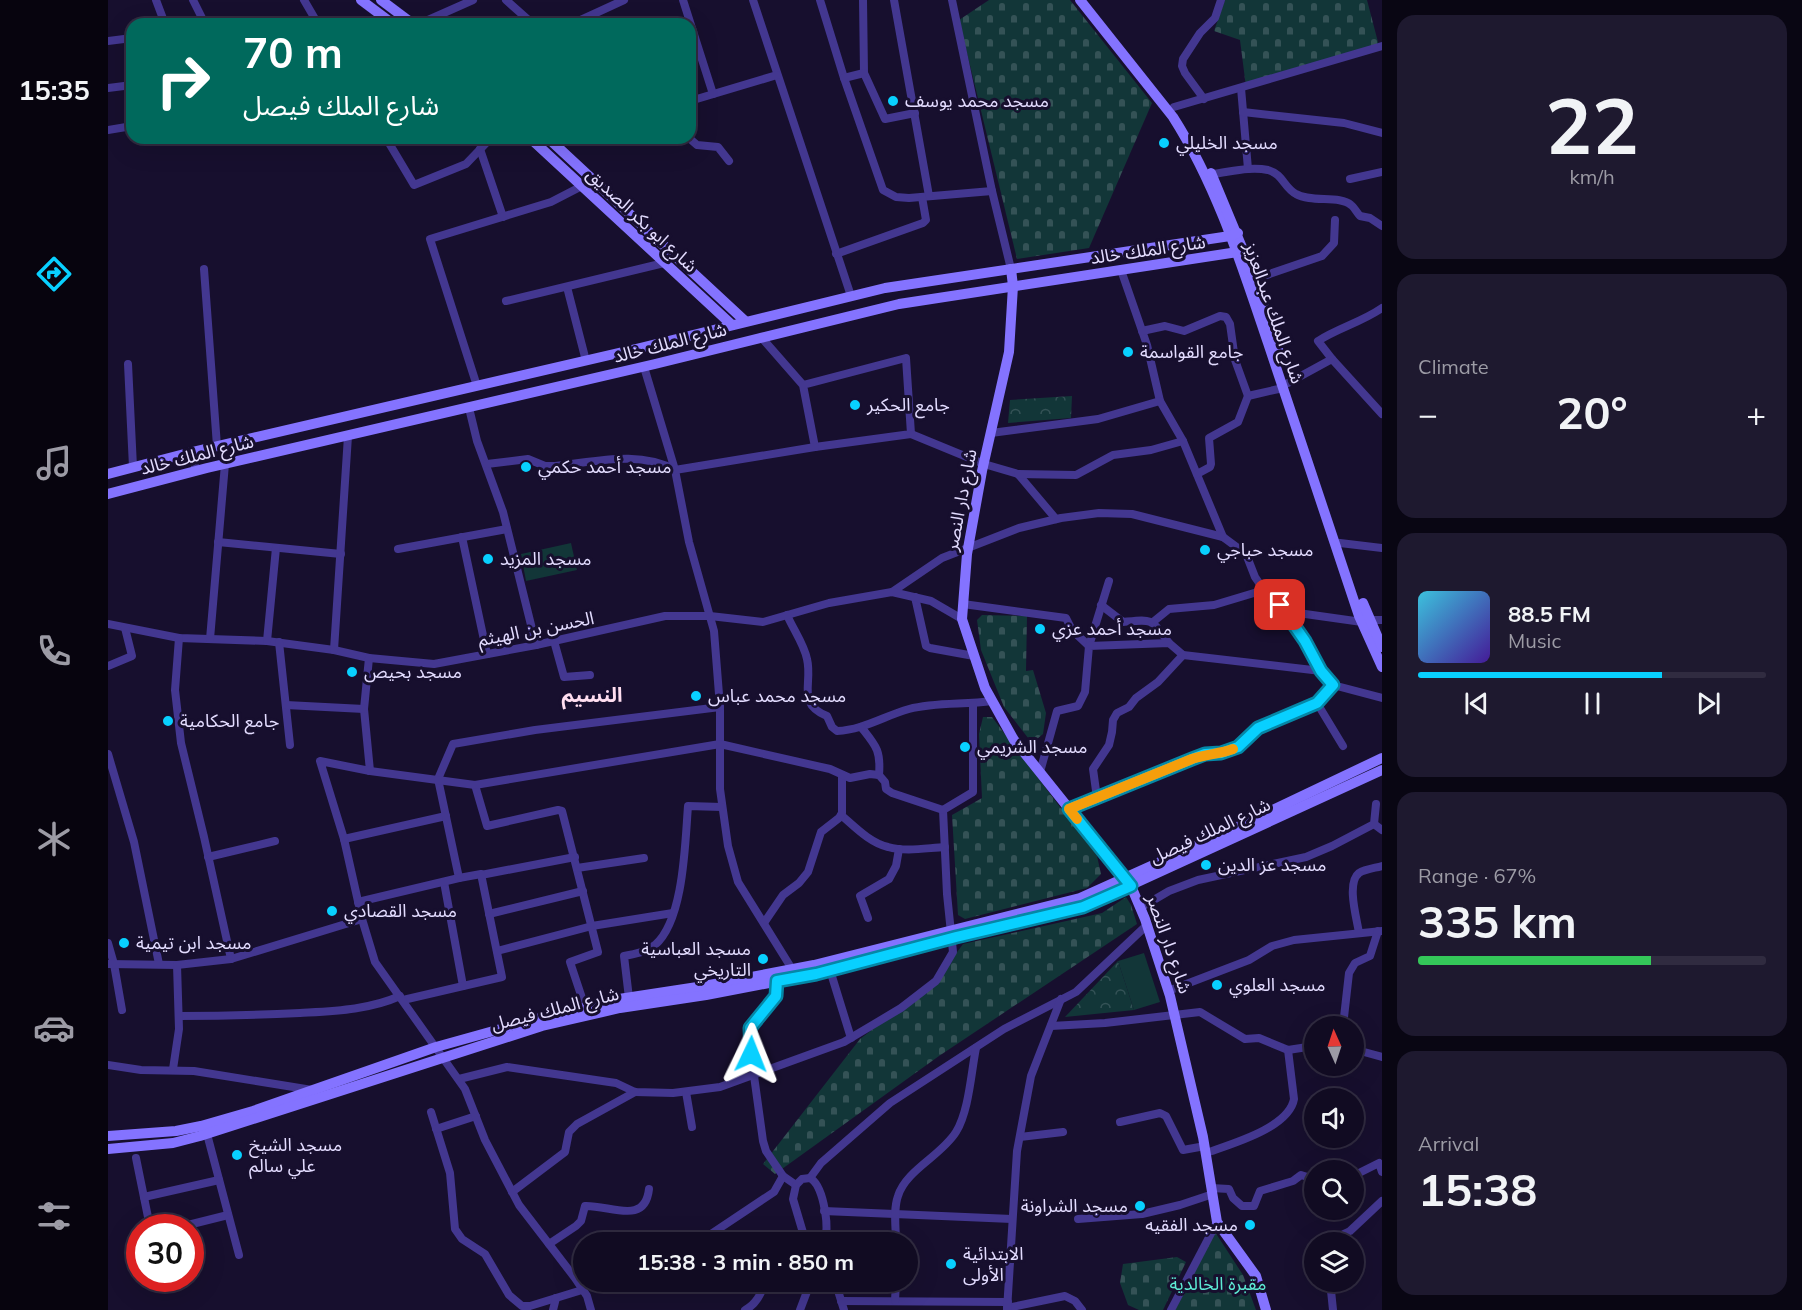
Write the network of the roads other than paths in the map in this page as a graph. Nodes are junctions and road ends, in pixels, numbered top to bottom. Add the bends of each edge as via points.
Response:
1 (156, 0) edge
2 (194, 0) edge
3 (304, 0) edge
4 (361, 0) edge
5 (381, 0) edge
6 (473, 0) edge
7 (506, 0) edge
8 (624, 0) edge
9 (683, 0) edge
10 (753, 0) edge
11 (820, 0) edge
12 (863, 0) edge
13 (894, 0) edge
14 (952, 0) edge
15 (1080, 0) edge
16 (1088, 0) edge
17 (1221, 0) edge
18 (163, 18) edge
19 (202, 18) edge
20 (314, 18) edge
21 (385, 18) edge
22 (405, 18) edge
23 (432, 18) edge
24 (526, 18) edge
25 (585, 18) edge
26 (688, 18) edge
27 (126, 39) edge
28 (108, 41) edge
29 (696, 45) edge
30 (1382, 46) edge
31 (864, 73) junction
32 (777, 75) junction
33 (844, 78) junction
34 (126, 86) edge
35 (108, 88) edge
36 (1241, 88) junction
37 (713, 94) junction
38 (696, 99) edge
39 (1204, 99) junction
40 (1174, 107) junction
41 (1243, 112) junction
42 (915, 113) junction
43 (126, 127) edge
44 (108, 130) edge
45 (1382, 133) edge
46 (390, 144) edge
47 (485, 144) edge
48 (536, 144) edge
49 (553, 144) edge
50 (696, 144) edge
51 (480, 149) junction
52 (729, 161) dead end
53 (1248, 169) junction
54 (1382, 171) edge
55 (1212, 174) junction
56 (1350, 179) dead end
57 (582, 186) junction
58 (992, 191) junction
59 (926, 196) junction
60 (504, 217) junction
61 (1335, 220) dead end
62 (1382, 226) edge
63 (1234, 235) junction
64 (1241, 252) junction
65 (836, 254) junction
66 (664, 263) junction
67 (204, 269) dead end
68 (1011, 269) junction
69 (1122, 270) junction
70 (1255, 279) junction
71 (1013, 286) junction
72 (567, 287) junction
73 (850, 296) junction
74 (506, 302) dead end
75 (1382, 308) edge
76 (745, 321) junction
77 (732, 325) junction
78 (1142, 331) junction
79 (761, 337) junction
80 (1332, 359) junction
81 (586, 361) junction
82 (128, 364) dead end
83 (644, 367) junction
84 (803, 385) junction
85 (1286, 385) junction
86 (477, 386) junction
87 (1248, 396) junction
88 (1161, 401) junction
89 (469, 408) junction
90 (1382, 414) edge
91 (991, 433) junction
92 (910, 435) junction
93 (348, 436) junction
94 (1184, 441) junction
95 (217, 446) junction
96 (815, 447) junction
97 (192, 452) junction
98 (225, 464) junction
99 (487, 464) junction
100 (984, 464) junction
101 (133, 467) junction
102 (675, 470) junction
103 (196, 471) junction
104 (108, 474) edge
105 (1018, 474) junction
106 (1197, 474) junction
107 (108, 494) edge
108 (1056, 519) junction
109 (507, 529) junction
110 (462, 537) junction
111 (1223, 537) junction
112 (218, 542) junction
113 (1340, 543) junction
114 (276, 548) junction
115 (968, 548) junction
116 (1382, 548) edge
117 (398, 549) dead end
118 (341, 554) junction
119 (1108, 580) dead end
120 (1264, 590) junction
121 (892, 592) junction
122 (915, 597) junction
123 (963, 604) junction
124 (1101, 605) junction
125 (1284, 611) junction
126 (787, 615) junction
127 (710, 616) junction
128 (962, 619) junction
129 (1382, 620) edge
130 (1366, 621) junction
131 (1153, 622) junction
132 (108, 624) edge
133 (125, 628) junction
134 (179, 638) junction
135 (210, 639) junction
136 (267, 641) junction
137 (554, 641) junction
138 (279, 642) junction
139 (1169, 643) junction
140 (536, 645) junction
141 (1089, 646) junction
142 (1382, 647) edge
143 (334, 650) junction
144 (487, 654) junction
145 (1183, 655) junction
146 (974, 656) junction
147 (369, 658) junction
148 (108, 666) edge
149 (1382, 667) edge
150 (1321, 671) junction
151 (590, 675) dead end
152 (1333, 685) junction
153 (1382, 698) edge
154 (992, 700) junction
155 (973, 704) junction
156 (1317, 704) junction
157 (286, 705) junction
158 (720, 707) junction
159 (364, 709) junction
160 (861, 727) junction
161 (720, 744) junction
162 (290, 745) dead end
163 (1343, 746) dead end
164 (108, 754) edge
165 (1382, 758) edge
166 (1382, 770) edge
167 (370, 771) junction
168 (1040, 772) junction
169 (842, 775) junction
170 (879, 775) junction
171 (438, 779) junction
172 (475, 785) junction
173 (1097, 798) junction
174 (1376, 804) dead end
175 (723, 807) junction
176 (1069, 809) junction
177 (943, 810) junction
178 (841, 815) junction
179 (446, 816) junction
180 (1374, 824) junction
181 (1382, 830) edge
182 (344, 839) junction
183 (275, 841) dead end
184 (945, 847) junction
185 (899, 849) junction
186 (208, 857) junction
187 (575, 857) junction
188 (644, 858) dead end
189 (1382, 866) edge
190 (577, 868) junction
191 (481, 875) junction
192 (459, 878) junction
193 (444, 882) junction
194 (1128, 882) junction
195 (583, 891) junction
196 (358, 902) junction
197 (1140, 908) junction
198 (673, 913) junction
199 (489, 914) junction
200 (868, 918) dead end
201 (362, 919) junction
202 (764, 923) junction
203 (1147, 925) junction
204 (592, 926) junction
205 (1380, 931) edge
206 (1359, 933) junction
207 (951, 934) junction
208 (108, 943) edge
209 (497, 951) junction
210 (231, 960) junction
211 (111, 964) edge
212 (159, 964) junction
213 (177, 964) junction
214 (792, 969) junction
215 (830, 970) junction
216 (777, 981) junction
217 (463, 986) junction
218 (1168, 991) junction
219 (401, 998) junction
220 (629, 998) junction
221 (1061, 999) junction
222 (585, 1007) junction
223 (122, 1010) dead end
224 (179, 1016) junction
225 (1175, 1016) junction
226 (1344, 1016) edge
227 (1051, 1026) junction
228 (851, 1038) junction
229 (436, 1047) junction
230 (976, 1048) junction
231 (1304, 1048) edge
232 (1288, 1050) junction
233 (1364, 1052) edge
234 (443, 1057) junction
235 (1382, 1057) edge
236 (108, 1065) edge
237 (173, 1070) junction
238 (755, 1076) junction
239 (459, 1079) junction
240 (314, 1090) junction
241 (635, 1092) junction
242 (686, 1092) junction
243 (431, 1112) dead end
244 (476, 1116) junction
245 (1120, 1122) dead end
246 (692, 1127) dead end
247 (436, 1129) junction
248 (1063, 1132) dead end
249 (207, 1134) junction
250 (108, 1136) edge
251 (1020, 1137) junction
252 (108, 1149) edge
253 (1205, 1149) junction
254 (136, 1158) dead end
255 (1381, 1161) edge
256 (1364, 1170) edge
257 (1382, 1172) edge
258 (783, 1176) junction
259 (1304, 1176) edge
260 (810, 1178) junction
261 (219, 1180) junction
262 (796, 1185) junction
263 (649, 1189) dead end
264 (1212, 1191) junction
265 (512, 1192) junction
266 (144, 1197) junction
267 (1382, 1201) edge
268 (824, 1211) junction
269 (147, 1214) edge
270 (896, 1214) junction
271 (228, 1215) junction
272 (1012, 1219) junction
273 (1078, 1220) dead end
274 (204, 1221) edge
275 (1217, 1222) junction
276 (714, 1232) edge
277 (802, 1232) edge
278 (826, 1232) edge
279 (896, 1232) edge
280 (1348, 1232) edge
281 (549, 1244) junction
282 (238, 1255) dead end
283 (573, 1274) edge
284 (573, 1288) edge
285 (584, 1292) edge
286 (760, 1292) edge
287 (807, 1292) edge
288 (838, 1292) edge
289 (896, 1292) edge
290 (1331, 1292) edge
291 (556, 1298) junction
292 (841, 1301) junction
293 (896, 1301) junction
294 (1007, 1307) edge
295 (553, 1310) edge
296 (591, 1310) edge
297 (745, 1310) edge
298 (800, 1310) edge
299 (844, 1310) edge
300 (1082, 1310) edge
301 (1171, 1310) edge
302 (1266, 1310) edge
303 (1333, 1310) edge

1 - 18 street
2 - 19 street
3 - 20 street
4 - 21 street
5 - 22 street
6 - 23 street
7 - 24 street
8 - 25 street
9 - 26 street
10 - 32 street
11 - 33 street
12 - 31 street
13 - 42 street
14 - 58 street
15 - 63 street, شارع الملك عبدالعزيز via 1185,137
16 - 40 street, شارع الملك عبدالعزيز
17 - 39 street via 1215,18 1183,59 1185,73
27 - 28 street
29 - 37 street
30 - 36 street
31 - 33 street
31 - 42 street via 885,119
32 - 37 street
32 - 65 street
33 - 59 street via 883,190 896,197
34 - 35 street
36 - 39 street
36 - 41 street
37 - 38 street
39 - 40 street
40 - 55 street, شارع الملك عبدالعزيز
41 - 45 street via 1344,123
41 - 53 street
42 - 59 street
43 - 44 street
46 - 51 street via 414,185 466,164
47 - 51 street
48 - 57 street, شارع ابو بكر الصديق
49 - 76 street, شارع ابو بكر الصديق
50 - 52 street via 718,147
51 - 60 street
53 - 55 street
53 - 62 street via 1277,174 1297,195 1351,204 1360,216
54 - 56 street
55 - 63 street, شارع الملك عبدالعزيز
57 - 60 street via 551,202
57 - 66 street, شارع ابو بكر الصديق
58 - 59 street
58 - 68 street
59 - 65 street via 923,223
60 - 86 street via 430,239
61 - 70 street via 1334,243 1322,256
63 - 64 street, شارع الملك عبدالعزيز
63 - 68 street, شارع الملك خالد
64 - 69 street, شارع الملك خالد
64 - 70 street, شارع الملك عبدالعزيز
64 - 85 street, شارع الملك عبدالعزيز
65 - 73 street
66 - 72 street
66 - 77 street, شارع ابو بكر الصديق
67 - 95 street
68 - 71 street, شارع دار النصر
68 - 73 street, شارع الملك خالد
69 - 71 street, شارع الملك خالد
69 - 78 street
70 - 85 street, شارع الملك عبدالعزيز
71 - 79 street, شارع الملك خالد via 899,304
71 - 91 street, شارع دار النصر via 1009,352
72 - 74 street
72 - 81 street
73 - 76 street, شارع الملك خالد
75 - 80 street via 1318,341
76 - 77 street, شارع الملك خالد
77 - 81 street, شارع الملك خالد
78 - 87 street via 1165,326 1184,331 1213,318 1226,317
78 - 88 street
79 - 83 street, شارع الملك خالد
79 - 84 street
80 - 85 street
80 - 90 street
81 - 86 street, شارع الملك خالد
82 - 101 street
83 - 89 street, شارع الملك خالد
83 - 102 street
84 - 92 street via 906,358
84 - 96 street
85 - 87 street
85 - 113 street, شارع الملك عبدالعزيز
85 - 130 street, شارع الملك عبدالعزيز
86 - 95 street, شارع الملك خالد
87 - 106 street via 1238,422 1209,438 1210,467
88 - 91 street via 1098,419
88 - 94 street
89 - 93 street, شارع الملك خالد
89 - 99 street
91 - 100 street, شارع دار النصر
92 - 96 street
92 - 100 street
93 - 98 street, شارع الملك خالد
93 - 118 street
94 - 105 street via 1113,455 1076,475
94 - 106 street
95 - 97 street, شارع الملك خالد
96 - 102 street
97 - 101 street, شارع الملك خالد
97 - 103 street
98 - 103 street, شارع الملك خالد
98 - 112 street
99 - 102 street via 528,459 555,466 634,458 662,463
99 - 109 street
100 - 105 street
100 - 115 street, شارع دار النصر
101 - 104 street, شارع الملك خالد
102 - 127 street via 689,542
103 - 107 street, شارع الملك خالد
105 - 108 street
106 - 111 street
108 - 111 street via 1100,513 1132,514
108 - 115 street via 1019,528
109 - 110 street
109 - 140 street
110 - 117 street
110 - 144 street
111 - 120 street via 1246,554
112 - 114 street
112 - 135 street
113 - 116 street
113 - 130 street, شارع الملك عبدالعزيز
114 - 118 street
114 - 136 street
115 - 121 street via 942,558
115 - 123 street, شارع دار النصر
118 - 143 street
119 - 124 street
120 - 125 street
120 - 131 street via 1214,605 1169,609
121 - 122 street, الحسن بن الهيثم
121 - 126 street, الحسن بن الهيثم
122 - 128 street, الحسن بن الهيثم via 932,601
122 - 146 street via 926,646
123 - 128 street, شارع دار النصر
123 - 141 street via 1066,618
124 - 131 street via 1123,622
124 - 141 street
125 - 130 street
125 - 150 street
126 - 127 street, الحسن بن الهيثم via 763,622
126 - 160 street via 807,657 807,694 815,712 827,716 837,731
127 - 137 street, الحسن بن الهيثم via 665,616
127 - 158 street
128 - 146 street, شارع دار النصر
129 - 130 street
130 - 142 street, شارع الملك عبدالعزيز
130 - 149 street, شارع الملك عبدالعزيز
131 - 139 street
132 - 133 street, الحسن بن الهيثم
133 - 134 street, الحسن بن الهيثم
133 - 148 street via 132,656
134 - 135 street, الحسن بن الهيثم
134 - 186 street via 175,690 181,743
135 - 136 street, الحسن بن الهيثم
136 - 138 street, الحسن بن الهيثم
137 - 140 street, الحسن بن الهيثم
137 - 151 street via 564,677
138 - 143 street, الحسن بن الهيثم
138 - 157 street
139 - 141 street
139 - 145 street
140 - 144 street, الحسن بن الهيثم
141 - 168 street via 1085,692 1078,706 1057,711
143 - 147 street, الحسن بن الهيثم
144 - 147 street, الحسن بن الهيثم via 434,664
145 - 150 street
145 - 173 street via 1158,682 1129,707 1117,712 1109,745 1093,769
146 - 154 street, شارع دار النصر
147 - 159 street
150 - 152 street
152 - 153 street
152 - 156 street
154 - 155 street
154 - 168 street, شارع دار النصر via 1014,740
155 - 160 street via 929,705
155 - 177 street via 973,792
156 - 163 street
156 - 173 street via 1258,728 1238,747 1205,754
157 - 159 street
157 - 162 street
158 - 161 street
158 - 171 street via 453,744
159 - 167 street
160 - 170 street via 880,754
161 - 169 street
161 - 172 street
161 - 175 street
164 - 212 street via 134,842
165 - 194 street
166 - 194 street, شارع الملك فيصل
167 - 171 street
167 - 182 street via 320,761
168 - 176 street, شارع دار النصر
169 - 170 street
169 - 178 street
170 - 177 street via 886,789
171 - 172 street
171 - 179 street
172 - 187 street via 487,826 562,811
173 - 176 street
174 - 180 street
175 - 198 street via 688,806 682,876
175 - 202 street via 738,882
176 - 194 street, شارع دار النصر
177 - 184 street
178 - 185 street via 869,838
178 - 202 street via 821,832 808,872 783,895
179 - 182 street
179 - 192 street
180 - 181 street
180 - 197 street via 1306,857 1198,880 1168,891
182 - 196 street
183 - 186 street
184 - 185 street
184 - 207 street
185 - 200 street via 889,879 860,896
186 - 210 street
187 - 190 street
187 - 191 street
188 - 190 street
189 - 206 street via 1361,872 1355,878 1352,887
190 - 195 street
191 - 192 street
191 - 199 street
192 - 193 street
193 - 196 street
193 - 217 street
194 - 197 street, شارع دار النصر
194 - 207 street, شارع الملك فيصل via 1083,907
195 - 199 street
195 - 204 street
196 - 201 street
197 - 203 street, شارع دار النصر
198 - 204 street
198 - 220 street via 663,936 654,945 624,956
199 - 209 street
201 - 210 street
201 - 219 street via 375,962
202 - 214 street
203 - 218 street, شارع دار النصر
203 - 221 street via 1076,992
204 - 209 street
204 - 222 street via 598,952 570,963
205 - 206 street
205 - 226 street via 1370,956 1355,963 1349,973
206 - 218 street via 1272,946 1249,960
207 - 214 street
207 - 215 street, شارع الملك فيصل
207 - 228 street via 953,952 936,981
208 - 211 street
209 - 217 street via 502,977
210 - 213 street
211 - 212 street
211 - 223 street
212 - 213 street
213 - 224 street
214 - 220 street
215 - 216 street, شارع الملك فيصل
215 - 228 street
216 - 234 street, شارع الملك فيصل via 620,1008 542,1026
216 - 238 street via 776,996 750,1028
217 - 219 street
218 - 225 street, شارع دار النصر
219 - 224 street via 347,1010
219 - 229 street
220 - 222 street
221 - 227 street
221 - 230 street
222 - 229 street
224 - 237 street
225 - 227 street
225 - 232 street via 1200,1012 1245,1039 1259,1038
225 - 253 street, شارع دار النصر
227 - 251 street via 1031,1076
228 - 238 street
229 - 234 street
229 - 240 street
230 - 260 street via 890,1103 820,1163
230 - 270 street via 957,1131 903,1184
231 - 232 street
232 - 253 street via 1293,1105 1270,1128
233 - 235 street
234 - 239 street
234 - 249 street, شارع الملك فيصل
236 - 237 street
237 - 240 street
238 - 242 street via 720,1088
238 - 258 street via 763,1141
239 - 241 street via 507,1067 616,1083
239 - 244 street
240 - 250 street via 201,1126
241 - 242 street
241 - 265 street via 577,1124 569,1132 565,1152
242 - 246 street
243 - 247 street
244 - 247 street
244 - 265 street
245 - 253 street via 1160,1113 1166,1116 1183,1150
247 - 291 street via 450,1173 455,1229 462,1239 485,1254 503,1287 522,1306
248 - 251 street
249 - 252 street, شارع الملك فيصل via 173,1143
249 - 261 street
251 - 272 street
253 - 264 street, شارع دار النصر
254 - 266 street
255 - 256 street
255 - 257 street
258 - 262 street
258 - 276 street via 774,1192
259 - 264 street via 1260,1191 1254,1206 1242,1206 1229,1188
260 - 262 street
260 - 268 street via 819,1189
261 - 266 street
261 - 271 street
262 - 277 street via 793,1199
263 - 281 street via 645,1205 634,1211 585,1206 581,1221
264 - 273 street via 1142,1215
264 - 275 street, شارع دار النصر
265 - 281 street
266 - 269 street
267 - 280 street
268 - 270 street
268 - 278 street
270 - 272 street
270 - 279 street
271 - 274 street
271 - 282 street
272 - 294 street
275 - 301 street
275 - 302 street, شارع دار النصر via 1256,1276
281 - 283 street
284 - 291 street
285 - 296 street
286 - 297 street
287 - 298 street
288 - 292 street
289 - 293 street
290 - 303 street
291 - 295 street
292 - 293 street
292 - 299 street
293 - 294 street
294 - 300 street via 1065,1296

